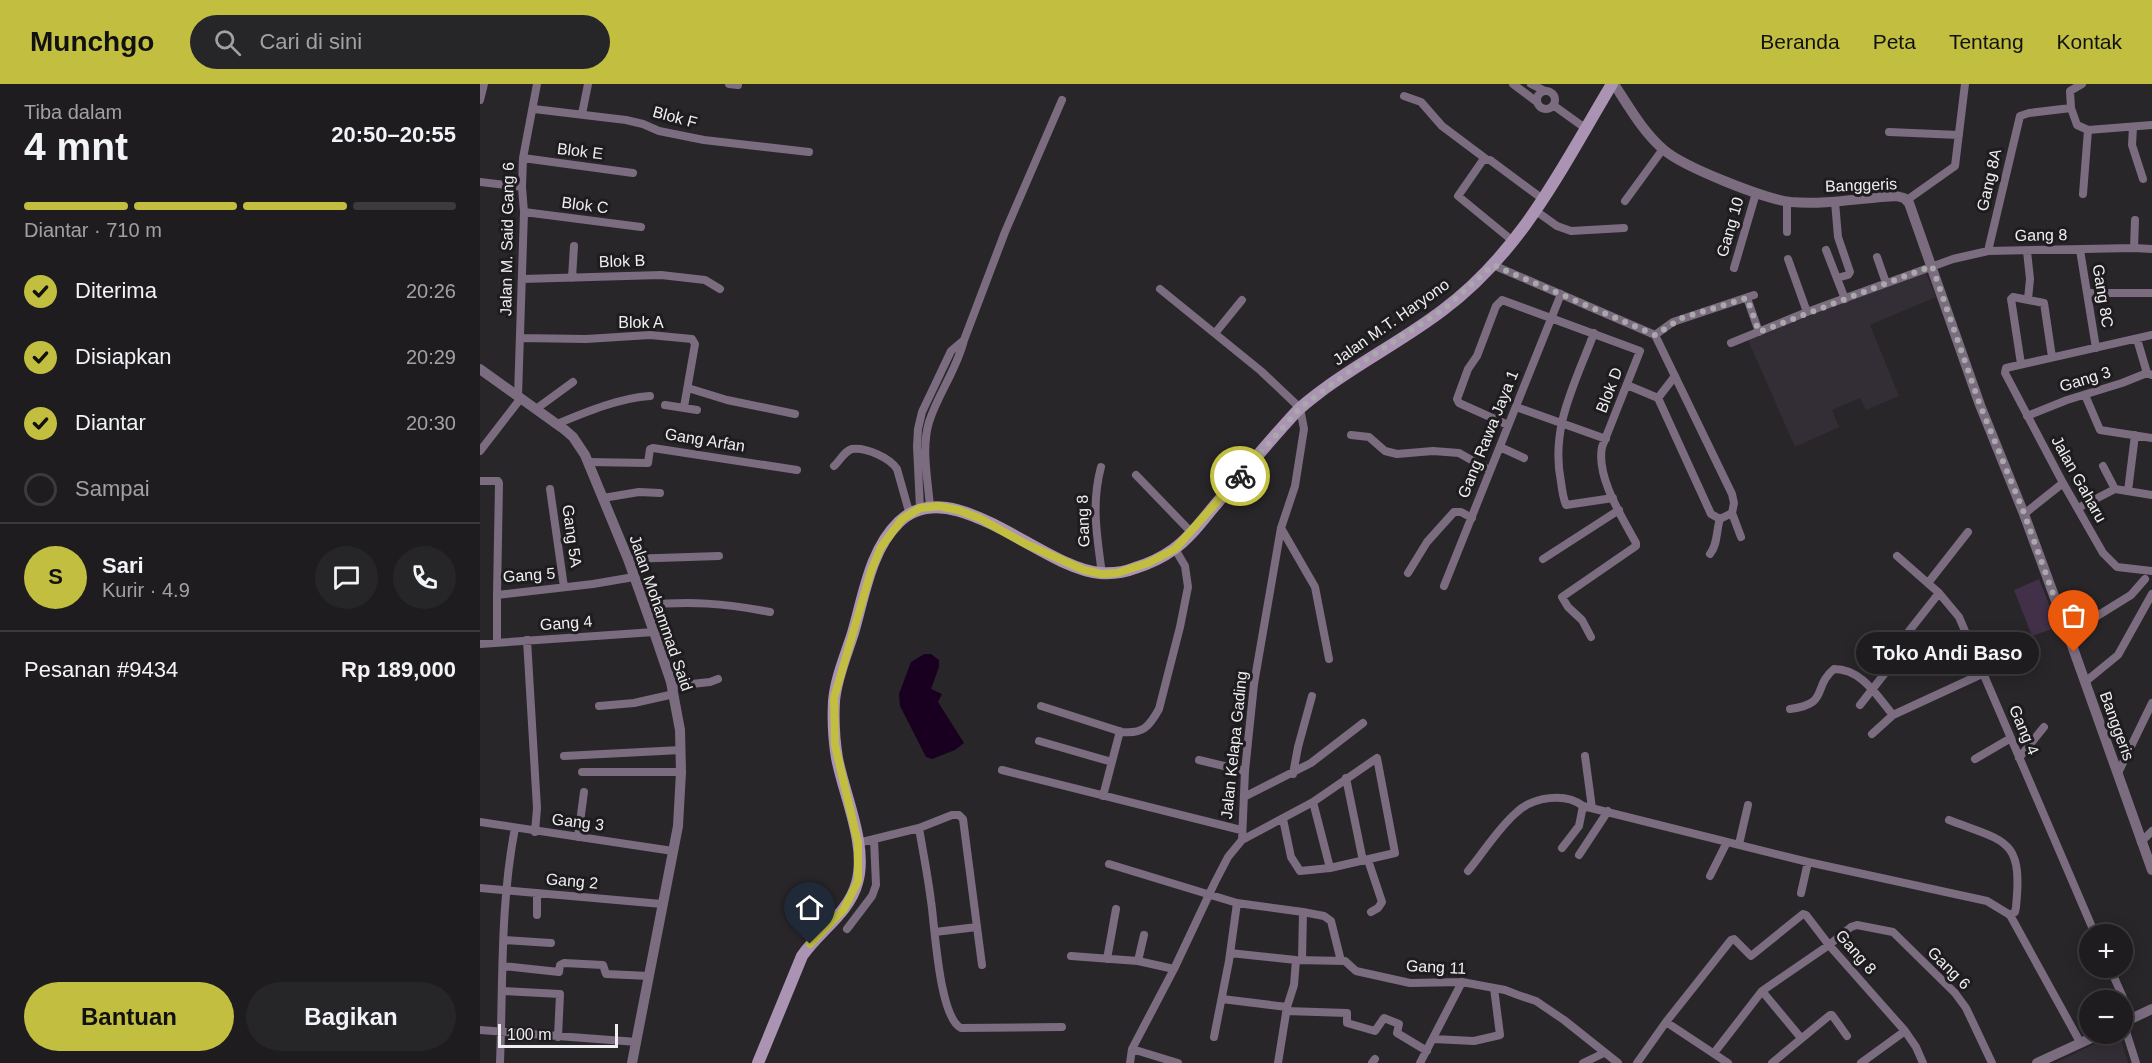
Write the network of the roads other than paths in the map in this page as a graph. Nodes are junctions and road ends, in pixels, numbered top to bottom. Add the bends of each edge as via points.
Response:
1 (484, 84) edge
2 (537, 84) edge
3 (588, 84) edge
4 (1513, 84) edge
5 (1613, 84) edge
6 (1965, 84) edge
7 (2082, 84) edge
8 (2069, 87) edge
9 (1538, 88) edge
10 (1404, 96) dead end
11 (480, 100) edge
12 (1062, 100) dead end
13 (1537, 102) junction
14 (1553, 105) junction
15 (2071, 108) junction
16 (534, 109) junction
17 (582, 114) junction
18 (2152, 125) edge
19 (2133, 127) junction
20 (1586, 128) junction
21 (2088, 130) junction
22 (1889, 132) dead end
23 (1959, 135) junction
24 (1663, 149) junction
25 (809, 152) dead end
26 (523, 158) junction
27 (1486, 159) junction
28 (633, 173) dead end
29 (2144, 179) dead end
30 (480, 182) edge
31 (522, 187) junction
32 (1756, 193) junction
33 (2084, 194) dead end
34 (1907, 200) junction
35 (1625, 201) dead end
36 (1787, 201) junction
37 (1835, 202) junction
38 (1540, 206) junction
39 (524, 212) junction
40 (2135, 220) dead end
41 (642, 227) dead end
42 (1624, 228) dead end
43 (1787, 232) dead end
44 (1514, 242) junction
45 (574, 246) dead end
46 (2134, 248) junction
47 (2152, 249) edge
48 (1826, 250) dead end
49 (2027, 250) junction
50 (2080, 250) junction
51 (1988, 251) junction
52 (1877, 257) dead end
53 (1788, 258) dead end
54 (1493, 265) junction
55 (1932, 266) junction
56 (1734, 268) dead end
57 (572, 278) junction
58 (1837, 278) junction
59 (522, 279) junction
60 (1886, 283) junction
61 (720, 289) dead end
62 (1160, 289) dead end
63 (2087, 292) junction
64 (2152, 293) edge
65 (1561, 294) junction
66 (1845, 298) junction
67 (2028, 298) junction
68 (1242, 300) dead end
69 (1807, 312) junction
70 (1551, 318) junction
71 (1216, 332) junction
72 (1759, 332) junction
73 (1594, 333) junction
74 (1655, 335) junction
75 (2152, 335) edge
76 (520, 338) junction
77 (2137, 339) junction
78 (1731, 343) dead end
79 (2096, 348) junction
80 (2052, 357) junction
81 (2021, 364) junction
82 (480, 369) edge
83 (2149, 374) edge
84 (1676, 376) junction
85 (573, 382) dead end
86 (1627, 385) junction
87 (688, 388) junction
88 (2085, 395) junction
89 (650, 396) dead end
90 (520, 397) junction
91 (1658, 398) junction
92 (665, 405) dead end
93 (1516, 407) junction
94 (684, 408) junction
95 (1300, 408) junction
96 (537, 409) junction
97 (697, 410) dead end
98 (795, 414) dead end
99 (2027, 416) junction
100 (1560, 422) junction
101 (557, 424) junction
102 (1508, 425) junction
103 (1351, 435) dead end
104 (2135, 435) junction
105 (2152, 438) edge
106 (1606, 439) junction
107 (1500, 447) junction
108 (480, 451) edge
109 (1524, 458) dead end
110 (588, 462) junction
111 (834, 466) dead end
112 (1101, 466) dead end
113 (2103, 466) dead end
114 (797, 470) dead end
115 (1489, 470) junction
116 (1136, 475) dead end
117 (480, 481) edge
118 (2063, 483) junction
119 (550, 489) dead end
120 (2115, 489) junction
121 (2128, 491) junction
122 (660, 493) dead end
123 (2152, 495) edge
124 (603, 498) junction
125 (1613, 498) junction
126 (2078, 508) junction
127 (920, 510) junction
128 (1619, 510) junction
129 (1732, 513) junction
130 (2024, 513) junction
131 (1472, 518) junction
132 (1720, 519) junction
133 (1281, 528) junction
134 (1191, 532) junction
135 (1968, 532) dead end
136 (1741, 537) dead end
137 (1175, 549) junction
138 (1710, 554) dead end
139 (719, 556) dead end
140 (1897, 556) dead end
141 (628, 559) junction
142 (1543, 559) dead end
143 (2136, 570) junction
144 (2152, 571) edge
145 (1408, 573) dead end
146 (1102, 574) junction
147 (634, 577) junction
148 (2149, 581) edge
149 (1928, 583) junction
150 (1444, 586) dead end
151 (564, 587) junction
152 (1939, 593) junction
153 (2152, 594) edge
154 (497, 595) junction
155 (644, 605) junction
156 (770, 612) dead end
157 (654, 632) junction
158 (2068, 633) junction
159 (1591, 637) dead end
160 (527, 640) junction
161 (497, 642) junction
162 (480, 644) edge
163 (1329, 659) dead end
164 (1984, 673) junction
165 (718, 679) dead end
166 (2085, 682) junction
167 (1871, 689) junction
168 (674, 690) junction
169 (1312, 696) dead end
170 (2152, 703) edge
171 (1860, 705) dead end
172 (599, 706) dead end
173 (1041, 706) dead end
174 (1790, 709) dead end
175 (1893, 715) junction
176 (1363, 723) dead end
177 (2044, 727) dead end
178 (1120, 731) junction
179 (1872, 734) dead end
180 (2011, 738) junction
181 (1039, 741) dead end
182 (681, 750) junction
183 (564, 756) dead end
184 (1585, 756) dead end
185 (2019, 758) junction
186 (1975, 759) dead end
187 (1199, 760) dead end
188 (1112, 762) junction
189 (1002, 770) dead end
190 (1245, 771) junction
191 (582, 772) dead end
192 (681, 772) junction
193 (2118, 773) junction
194 (1293, 774) junction
195 (1346, 778) junction
196 (584, 792) dead end
197 (1104, 796) junction
198 (1244, 797) junction
199 (1313, 802) junction
200 (1748, 805) dead end
201 (1583, 806) junction
202 (1592, 808) junction
203 (1608, 812) junction
204 (1283, 819) junction
205 (1949, 820) dead end
206 (480, 822) edge
207 (515, 828) junction
208 (919, 828) junction
209 (1241, 830) junction
210 (2152, 831) edge
211 (535, 832) junction
212 (578, 837) junction
213 (874, 839) junction
214 (1242, 840) junction
215 (1727, 842) junction
216 (2141, 842) junction
217 (858, 843) junction
218 (1738, 844) junction
219 (1562, 848) dead end
220 (673, 851) junction
221 (1579, 855) dead end
222 (1365, 860) junction
223 (1808, 862) junction
224 (1109, 864) dead end
225 (1330, 868) junction
226 (2152, 870) edge
227 (1468, 871) dead end
228 (1710, 876) dead end
229 (480, 888) edge
230 (506, 890) junction
231 (537, 893) junction
232 (1801, 893) dead end
233 (1209, 895) junction
234 (1237, 903) junction
235 (662, 904) junction
236 (1116, 909) dead end
237 (1304, 912) junction
238 (1371, 912) dead end
239 (537, 915) dead end
240 (2010, 915) junction
241 (2091, 924) edge
242 (977, 927) junction
243 (847, 929) dead end
244 (935, 932) junction
245 (1144, 934) dead end
246 (504, 940) junction
247 (552, 943) dead end
248 (1829, 945) junction
249 (1230, 953) junction
250 (1071, 957) dead end
251 (1107, 959) junction
252 (1299, 960) junction
253 (1138, 961) junction
254 (1341, 961) junction
255 (982, 965) dead end
256 (504, 966) junction
257 (1174, 969) junction
258 (649, 976) junction
259 (1462, 982) junction
260 (1494, 988) junction
261 (1762, 991) junction
262 (503, 992) junction
263 (1222, 999) junction
264 (1286, 1009) junction
265 (2152, 1009) edge
266 (2133, 1018) edge
267 (1666, 1022) junction
268 (1062, 1027) dead end
269 (480, 1030) edge
270 (1905, 1031) junction
271 (501, 1032) junction
272 (1847, 1036) dead end
273 (558, 1037) junction
274 (1214, 1037) dead end
275 (1801, 1038) junction
276 (1433, 1039) junction
277 (2079, 1040) edge
278 (637, 1042) junction
279 (2079, 1042) edge
280 (2131, 1044) edge
281 (1132, 1048) junction
282 (1427, 1051) junction
283 (1605, 1053) junction
284 (1714, 1053) junction
285 (1614, 1062) edge
286 (500, 1063) edge
287 (632, 1063) edge
288 (758, 1063) edge
289 (1130, 1063) edge
290 (1178, 1063) edge
291 (1278, 1063) edge
292 (1420, 1063) edge
293 (1583, 1063) edge
294 (1637, 1063) edge
295 (1728, 1063) edge
296 (1772, 1063) edge
297 (1860, 1063) edge
298 (1923, 1063) edge
299 (1992, 1063) edge
300 (2037, 1063) edge
301 (2136, 1063) edge

1 - 11 street
2 - 16 street, Jalan M. Said Gang 6
3 - 17 street
4 - 13 street
5 - 20 main road, Jalan M.T. Haryono
5 - 24 street, Banggeris
6 - 23 street
7 - 8 street
8 - 15 street
9 - 13 street
9 - 14 street via 1554,96
10 - 27 street via 1421,102 1442,126
12 - 127 street via 964,340 951,351 922,412 917,446
13 - 14 street via 1544,109
14 - 20 street
15 - 21 street via 2077,125
15 - 51 street, Gang 8A via 2020,116
16 - 17 street, Blok F
16 - 26 street, Jalan M. Said Gang 6
17 - 25 street, Blok F via 637,122 654,130 704,140
18 - 19 street
19 - 21 street
19 - 29 street via 2132,145
20 - 38 main road, Jalan M.T. Haryono
21 - 33 street
22 - 23 street
23 - 34 street via 1954,168
24 - 32 street, Banggeris
24 - 35 street
26 - 28 street, Blok E
26 - 31 street, Jalan M. Said Gang 6
27 - 38 street
27 - 44 street via 1459,197
30 - 31 street
31 - 39 street, Jalan M. Said Gang 6
32 - 36 street, Banggeris
32 - 56 street, Gang 10
34 - 37 street, Banggeris via 1896,196
34 - 55 street, Banggeris
36 - 37 street, Banggeris
36 - 43 street
37 - 58 street via 1837,232 1850,272
38 - 42 street via 1557,225 1571,231
38 - 44 main road, Jalan M.T. Haryono
39 - 41 street, Blok C
39 - 59 street, Jalan M. Said Gang 6
40 - 46 street
44 - 54 main road, Jalan M.T. Haryono
45 - 57 street
46 - 47 street, Gang 8
46 - 50 street, Gang 8
48 - 58 street
49 - 50 street, Gang 8
49 - 51 street, Gang 8
49 - 67 street
50 - 63 street, Gang 8C
51 - 55 street, Gang 8
52 - 60 street
53 - 69 street
54 - 65 street
54 - 95 main road, Jalan M.T. Haryono via 1444,309
55 - 60 street, Gang 8
55 - 130 street, Banggeris via 1980,405
57 - 59 street, Blok B
57 - 61 street, Blok B via 661,275 705,280
58 - 66 street
59 - 76 street, Jalan M. Said Gang 6
60 - 66 street, Gang 8
62 - 71 street
63 - 64 street
63 - 79 street, Gang 8C
65 - 70 street, Gang Rawa Jaya 1
65 - 74 street
66 - 69 street, Gang 8
67 - 80 street via 2044,303
67 - 81 street via 2011,299
68 - 71 street
69 - 72 street, Gang 8
70 - 73 street
70 - 93 street, Gang Rawa Jaya 1
70 - 102 street via 1506,300 1498,302 1457,396 1460,403
71 - 95 street
72 - 74 street via 1751,296 1682,318
72 - 78 street, Gang 8
73 - 86 street, Blok D via 1640,351
73 - 100 street
74 - 84 street
75 - 77 street
76 - 87 street, Blok A via 650,335 691,339 695,344
76 - 90 street, Jalan M. Said Gang 6
77 - 79 street
77 - 83 street
79 - 80 street
80 - 81 street
81 - 99 street, Jalan Gaharu via 2005,370
82 - 90 street, Jalan Mohammad Said
83 - 88 street, Gang 3
84 - 91 street
84 - 129 street via 1732,494
85 - 96 street
86 - 91 street
86 - 106 street, Blok D
87 - 94 street, Blok A
87 - 98 street
88 - 99 street, Gang 3
88 - 104 street via 2100,430
89 - 101 street via 619,402
90 - 96 street, Jalan Mohammad Said
90 - 108 street
91 - 132 street via 1711,514
92 - 94 street
93 - 100 street
93 - 102 street, Gang Rawa Jaya 1
94 - 97 street
95 - 133 street, Jalan Kelapa Gading via 1304,429 1298,472
95 - 134 main road, Jalan M.T. Haryono
96 - 101 street, Jalan Mohammad Said
99 - 118 street, Jalan Gaharu
100 - 106 street
100 - 125 street via 1557,456 1565,503
101 - 110 street, Jalan Mohammad Said via 573,437
102 - 107 street, Gang Rawa Jaya 1
103 - 115 street via 1369,437 1385,451 1397,454 1459,453
104 - 105 street
104 - 121 street
106 - 125 street, Blok D via 1600,462
107 - 109 street
107 - 115 street, Gang Rawa Jaya 1
110 - 114 street, Gang Arfan via 648,463 653,448
110 - 124 street, Jalan Mohammad Said
111 - 127 street via 852,449 893,463
112 - 146 street, Gang 8 via 1095,507
113 - 120 street
115 - 131 street, Gang Rawa Jaya 1
116 - 134 street
117 - 154 street, Gang 5 via 499,483
118 - 126 street, Jalan Gaharu
118 - 130 street
119 - 151 street, Gang 5A
120 - 121 street
120 - 126 street
121 - 123 street
122 - 124 street
124 - 141 street, Jalan Mohammad Said
125 - 128 street, Blok D
126 - 143 street, Jalan Gaharu via 2109,561 2117,567
127 - 146 main road, Jalan M.T. Haryono via 939,506 958,510 1061,561
127 - 217 main road via 902,519 890,532 871,571 834,698 837,760
128 - 142 street
128 - 159 street, Blok D via 1636,546 1562,597
129 - 132 street
129 - 136 street
130 - 158 street, Banggeris
131 - 145 street via 1454,512 1427,542
131 - 150 street, Gang Rawa Jaya 1
132 - 138 street via 1716,545
133 - 163 street via 1315,588
133 - 190 street, Jalan Kelapa Gading via 1254,684
134 - 137 main road, Jalan M.T. Haryono
135 - 149 street
137 - 146 main road, Jalan M.T. Haryono via 1132,570
137 - 178 street via 1185,566 1188,588 1159,709 1144,729
139 - 141 street
140 - 149 street, Gang 4
141 - 147 street, Jalan Mohammad Said
143 - 144 street, Jalan Gaharu
143 - 148 street
147 - 151 street, Gang 5
147 - 155 street, Jalan Mohammad Said
148 - 158 street
149 - 152 street, Gang 4
151 - 154 street, Gang 5
152 - 164 street, Gang 4 via 1959,617
152 - 167 street via 1906,634 1889,668
153 - 166 street via 2118,655
154 - 161 street
155 - 156 street via 701,602
155 - 157 street, Jalan Mohammad Said
157 - 160 street, Gang 4
157 - 168 street, Jalan Mohammad Said
158 - 166 street, Banggeris
160 - 161 street, Gang 4
160 - 211 street
161 - 162 street, Gang 4
164 - 175 street
164 - 180 street, Gang 4
165 - 168 street
166 - 193 street, Banggeris
167 - 171 street
167 - 174 street via 1847,670 1834,669 1817,700
167 - 175 street
168 - 172 street via 634,703
168 - 182 street, Jalan Mohammad Said
169 - 194 street
170 - 193 street
173 - 178 street
175 - 179 street
176 - 194 street
177 - 185 street
178 - 188 street
180 - 185 street, Gang 4
180 - 186 street
181 - 188 street
182 - 183 street
182 - 192 street, Jalan Mohammad Said
184 - 202 street
185 - 241 street, Gang 4
187 - 190 street
188 - 197 street
189 - 197 street
190 - 198 street, Jalan Kelapa Gading
191 - 192 street
192 - 220 street, Jalan Mohammad Said
193 - 216 street, Banggeris
194 - 198 street
195 - 199 street
195 - 222 street
195 - 222 street via 1377,758 1395,852
196 - 212 street
197 - 209 street
198 - 209 street, Jalan Kelapa Gading
199 - 204 street
199 - 225 street
200 - 218 street
201 - 202 street
201 - 219 street via 1579,826
201 - 227 street via 1572,799 1545,799 1517,811
202 - 203 street
203 - 215 street
203 - 221 street
204 - 214 street
204 - 225 street via 1297,870
205 - 240 street via 2001,840 2013,853 2019,879 2015,912
206 - 207 street, Gang 3
207 - 211 street, Gang 3
207 - 230 street
208 - 213 street
208 - 242 street via 952,815 963,819
208 - 244 street
209 - 214 street, Jalan Kelapa Gading
210 - 216 street
211 - 212 street, Gang 3
212 - 220 street, Gang 3
213 - 217 street
213 - 243 street via 876,885
214 - 233 street, Jalan Kelapa Gading via 1228,857
215 - 218 street
215 - 228 street
216 - 226 street, Banggeris
217 - 288 main road via 858,881 852,896 802,956
218 - 223 street
220 - 235 street, Jalan Mohammad Said
222 - 225 street
222 - 238 street via 1382,902
223 - 232 street
223 - 240 street via 1987,901
224 - 233 street
229 - 230 street, Gang 2
230 - 231 street, Gang 2
230 - 246 street
231 - 235 street, Gang 2
231 - 239 street
233 - 234 street
233 - 257 street, Jalan Kelapa Gading
234 - 237 street
234 - 249 street
235 - 258 street, Jalan Mohammad Said
236 - 251 street
237 - 252 street
237 - 254 street via 1323,915 1331,921
240 - 277 street
242 - 244 street
242 - 255 street
244 - 268 street via 938,965 949,1011 957,1026
245 - 253 street
246 - 247 street
246 - 256 street
248 - 261 street
248 - 267 street, Gang 8 via 1803,914 1752,956 1731,940
248 - 270 street, Gang 8
248 - 299 street, Gang 6 via 1853,926 1893,932 1960,1000
249 - 252 street, Gang 11
249 - 263 street
250 - 251 street
251 - 253 street
252 - 254 street, Gang 11
252 - 264 street
253 - 257 street
254 - 259 street, Gang 11 via 1348,962 1356,971 1410,983
256 - 258 street via 559,972 561,964 603,965 606,974
256 - 262 street
257 - 281 street, Jalan Kelapa Gading
258 - 278 street, Jalan Mohammad Said
259 - 260 street, Gang 11
259 - 276 street
260 - 276 street via 1500,1035 1474,1041
260 - 283 street, Gang 11 via 1536,1001
261 - 275 street
261 - 284 street
262 - 271 street
262 - 273 street via 560,994
263 - 264 street
263 - 274 street
264 - 282 street via 1347,1013 1347,1023 1375,1031 1384,1018 1398,1024 1397,1033
264 - 291 street
265 - 266 street
267 - 284 street
267 - 294 street
269 - 271 street
270 - 297 street
270 - 298 street, Gang 8
271 - 273 street
271 - 286 street
272 - 275 street via 1831,1014
273 - 278 street
275 - 296 street
276 - 282 street
278 - 287 street, Jalan Mohammad Said
279 - 300 street
280 - 301 street
281 - 289 street, Jalan Kelapa Gading
281 - 290 street
282 - 292 street
283 - 285 street, Gang 11
283 - 293 street
284 - 295 street

